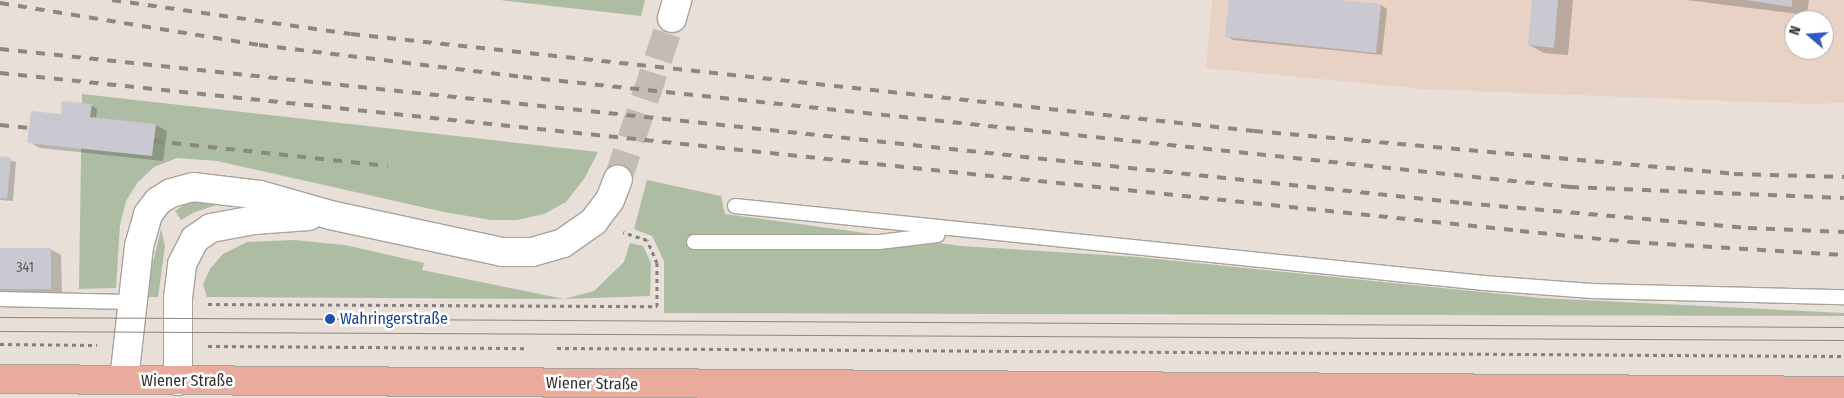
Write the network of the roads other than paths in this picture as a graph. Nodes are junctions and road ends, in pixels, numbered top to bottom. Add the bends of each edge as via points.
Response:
1 (618, 179) tunnel mouth
2 (735, 206) dead end
3 (330, 215) junction
4 (962, 232) junction
5 (694, 242) dead end
6 (1844, 298) edge
7 (0, 299) edge
8 (132, 302) junction
9 (0, 379) edge
10 (124, 380) junction
11 (178, 381) junction
12 (1844, 390) edge
13 (522, 391) edge

1 - 3 street via 610,200 594,221 563,243 532,252 503,252
2 - 4 lane
3 - 8 street via 260,195 193,187 171,193 158,201 148,214 139,246
3 - 11 street via 254,220 211,228 195,239 182,264 179,289
4 - 5 lane via 879,242
4 - 6 lane via 1504,285 1602,292
7 - 8 lane
8 - 10 street
9 - 10 main road, Wiener Straße
10 - 11 main road, Wiener Straße
11 - 13 main road, Wiener Straße
12 - 13 main road, Wiener Straße

